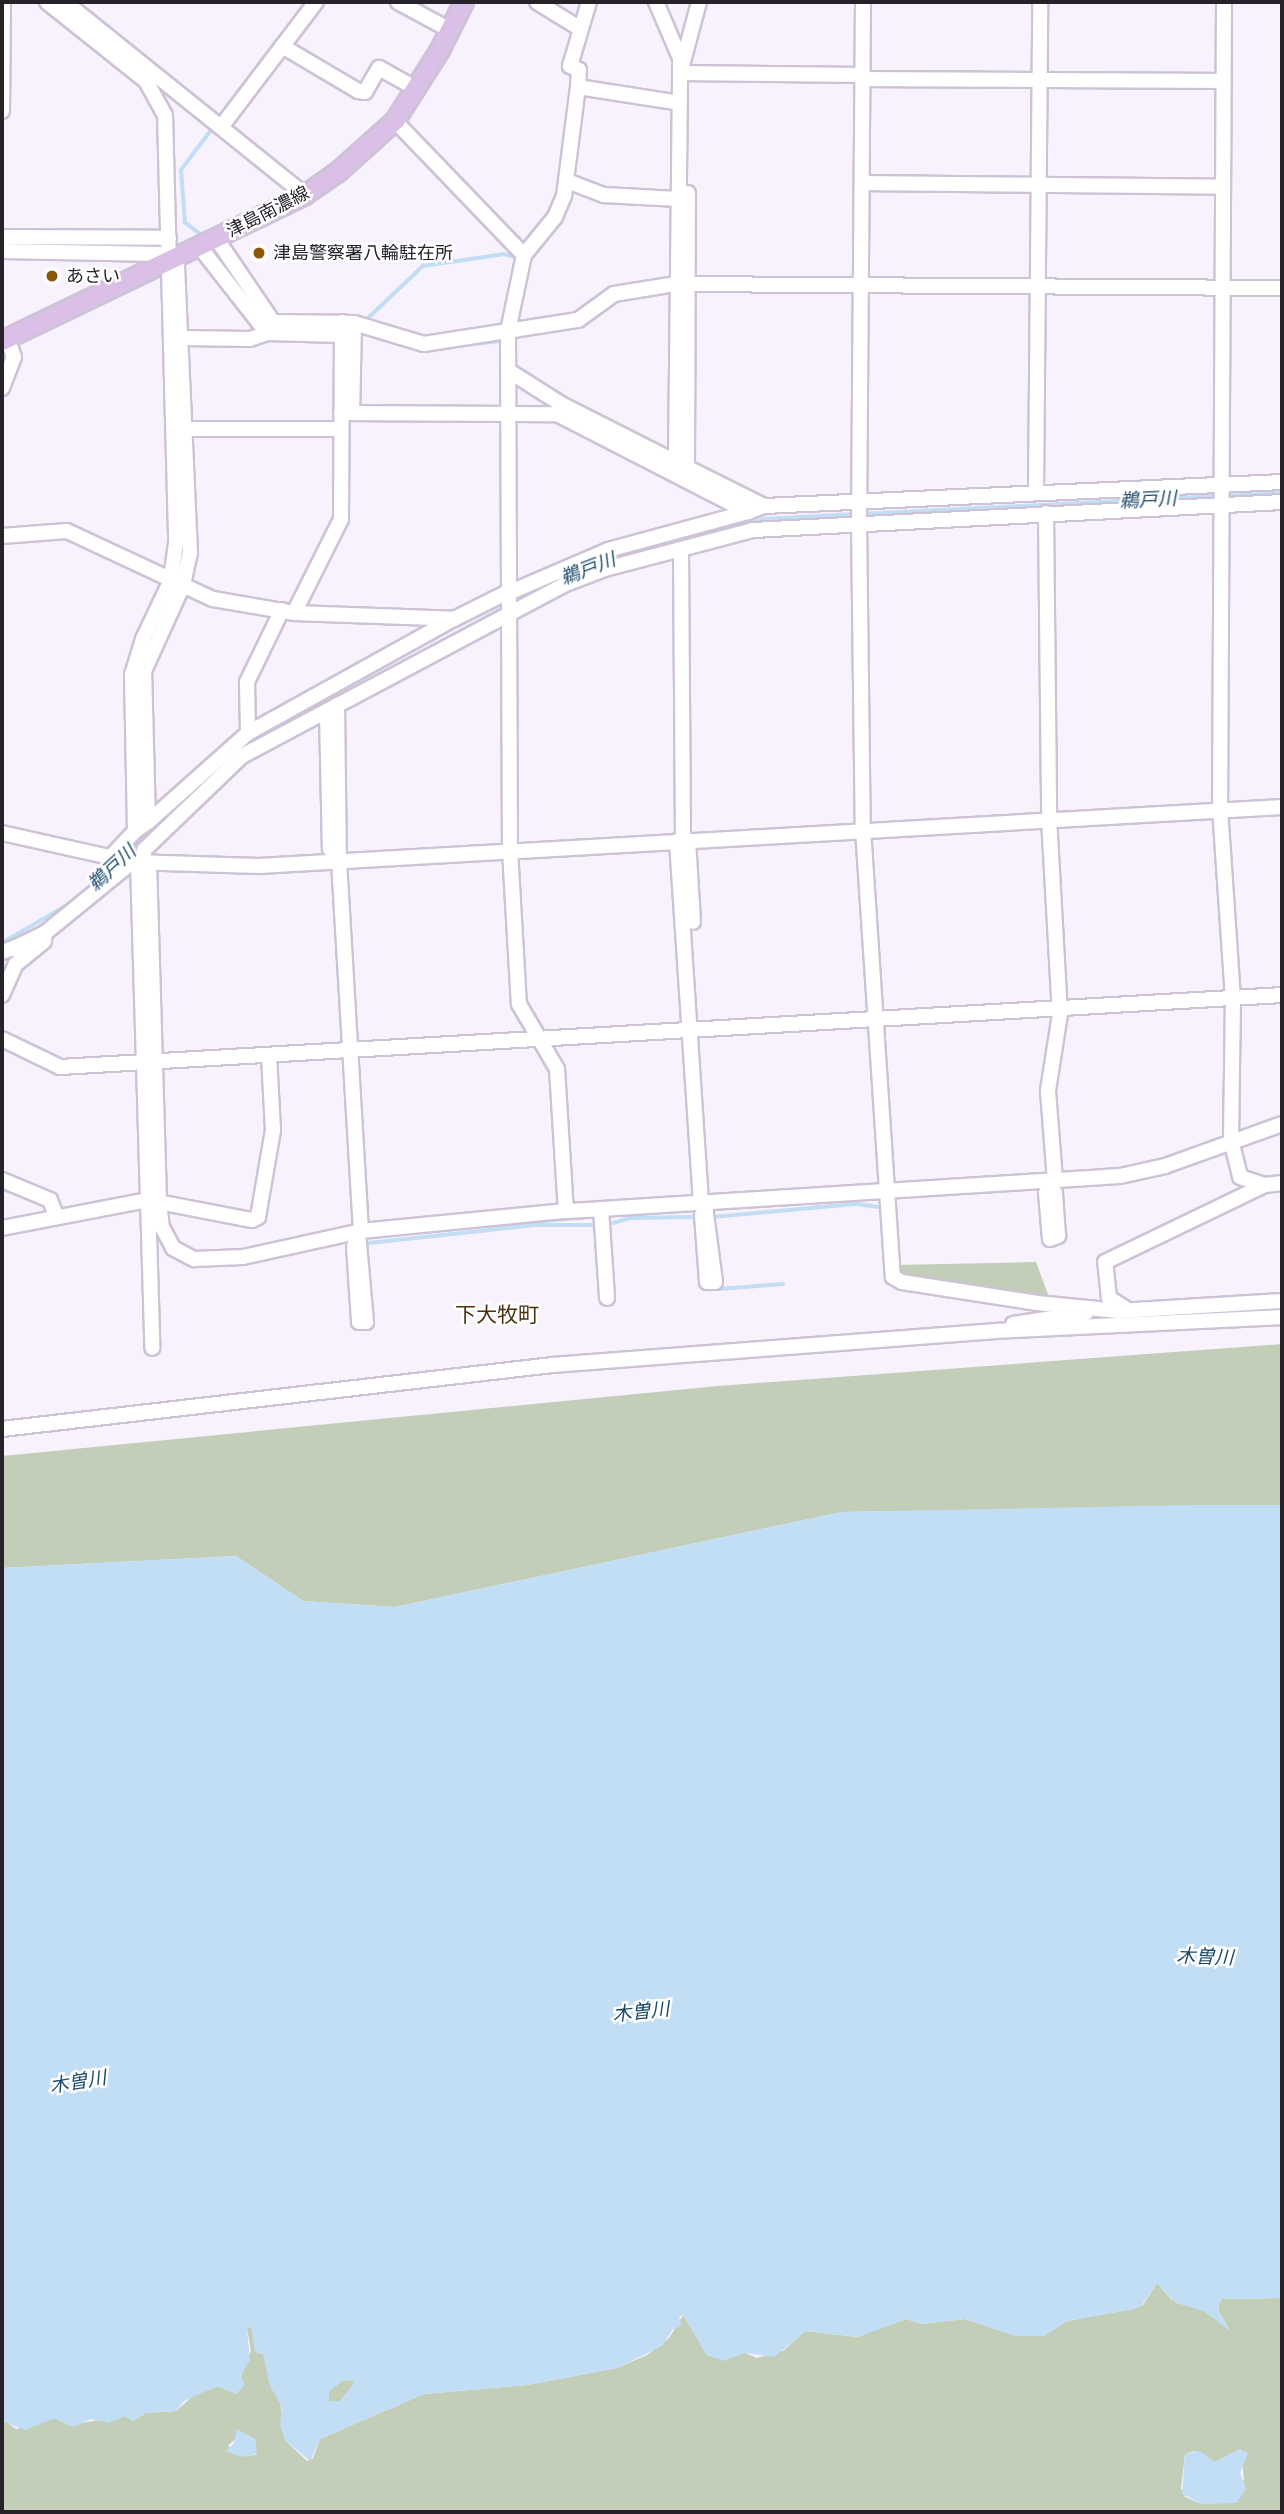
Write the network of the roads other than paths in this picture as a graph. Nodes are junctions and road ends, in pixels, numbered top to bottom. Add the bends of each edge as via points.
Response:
1 (3, 2) edge
2 (47, 2) edge
3 (65, 2) edge
4 (305, 2) edge
5 (316, 2) edge
6 (398, 2) edge
7 (464, 2) edge
8 (537, 2) edge
9 (589, 2) edge
10 (656, 2) edge
11 (699, 2) edge
12 (863, 2) edge
13 (1040, 2) edge
14 (1047, 2) edge
15 (1224, 2) edge
16 (579, 28) junction
17 (450, 30) junction
18 (282, 46) junction
19 (684, 73) junction
20 (864, 77) junction
21 (1223, 80) junction
22 (1043, 81) junction
23 (579, 87) junction
24 (417, 89) junction
25 (680, 103) junction
26 (2, 111) edge
27 (395, 121) junction
28 (217, 124) junction
29 (567, 181) junction
30 (864, 183) junction
31 (1042, 186) junction
32 (1222, 187) junction
33 (305, 195) junction
34 (678, 199) junction
35 (2, 237) edge
36 (216, 237) junction
37 (169, 238) junction
38 (199, 246) junction
39 (2, 251) edge
40 (524, 255) junction
41 (173, 259) junction
42 (682, 284) junction
43 (863, 284) junction
44 (1042, 286) junction
45 (1221, 287) junction
46 (1282, 288) edge
47 (346, 327) junction
48 (508, 331) junction
49 (267, 333) junction
50 (183, 338) junction
51 (4, 341) edge
52 (2, 366) edge
53 (509, 371) junction
54 (2, 388) edge
55 (347, 406) junction
56 (508, 413) junction
57 (187, 429) junction
58 (341, 429) junction
59 (682, 464) junction
60 (1282, 482) edge
61 (1040, 493) junction
62 (1220, 495) junction
63 (1282, 502) edge
64 (764, 506) junction
65 (748, 512) junction
66 (860, 512) junction
67 (1042, 513) junction
68 (2, 536) edge
69 (681, 550) junction
70 (177, 582) junction
71 (507, 602) junction
72 (288, 611) junction
73 (454, 620) junction
74 (332, 708) junction
75 (248, 733) junction
76 (1220, 807) junction
77 (1282, 807) edge
78 (1045, 818) junction
79 (142, 826) junction
80 (863, 829) junction
81 (2, 833) edge
82 (683, 840) junction
83 (510, 850) junction
84 (131, 861) junction
85 (335, 861) junction
86 (14, 952) edge
87 (2, 977) edge
88 (1282, 995) edge
89 (2, 996) edge
90 (1233, 997) junction
91 (1056, 1009) junction
92 (875, 1020) junction
93 (696, 1031) junction
94 (2, 1039) edge
95 (540, 1040) junction
96 (346, 1052) junction
97 (269, 1057) junction
98 (149, 1063) junction
99 (1282, 1124) edge
100 (1231, 1139) junction
101 (2, 1180) edge
102 (1050, 1183) junction
103 (1282, 1183) edge
104 (1265, 1185) junction
105 (886, 1191) junction
106 (153, 1201) junction
107 (706, 1205) junction
108 (601, 1209) junction
109 (566, 1211) junction
110 (56, 1216) junction
111 (2, 1228) edge
112 (357, 1235) junction
113 (607, 1298) dead end
114 (1282, 1301) edge
115 (1124, 1311) junction
116 (1282, 1317) edge
117 (996, 1331) junction
118 (152, 1348) dead end
119 (2, 1429) edge

1 - 26 street
2 - 37 street via 146,80 160,103 165,115
3 - 28 street
4 - 28 street
5 - 18 street
6 - 17 street
7 - 17 main road, 津島南濃線
8 - 16 street
9 - 16 street
10 - 19 street
11 - 19 street
12 - 20 street
13 - 22 street
14 - 22 street
15 - 21 street
16 - 23 street via 569,66 579,69
17 - 24 main road, 津島南濃線
18 - 24 street via 358,92 365,92 379,68
18 - 28 street
19 - 20 street
19 - 25 street
19 - 42 street
20 - 22 street
20 - 30 street
21 - 22 street
21 - 32 street
22 - 31 street
23 - 25 street
23 - 29 street
24 - 27 main road, 津島南濃線
25 - 34 street
27 - 33 main road, 津島南濃線 via 364,152
27 - 40 street
28 - 33 street
29 - 34 street via 604,195
29 - 40 street via 555,217
30 - 31 street
30 - 43 street
31 - 32 street
31 - 44 street
32 - 45 street
33 - 36 main road, 津島南濃線
34 - 42 street
35 - 37 street
36 - 38 main road, 津島南濃線
36 - 47 street via 273,322
37 - 41 street
38 - 41 main road, 津島南濃線
38 - 49 street
39 - 41 street via 161,254
40 - 48 street
41 - 50 street
41 - 51 main road, 津島南濃線
41 - 70 street
42 - 43 street
42 - 48 street via 614,294 578,320
42 - 59 street
43 - 44 street
43 - 66 street
44 - 45 street
44 - 61 street
45 - 46 street
45 - 62 street
47 - 48 street via 424,344
47 - 49 street
47 - 55 street
48 - 53 street
49 - 50 street via 250,339
50 - 57 street
51 - 52 street
51 - 54 street via 14,357
53 - 56 street
53 - 59 street via 561,404
55 - 56 street
55 - 58 street
56 - 65 street via 557,414
56 - 71 street
57 - 58 street
57 - 70 street via 190,553
58 - 72 street via 341,519
59 - 64 street
60 - 62 street
61 - 62 street
61 - 66 street
62 - 63 street
62 - 67 street
62 - 76 street
64 - 65 street
64 - 66 street
65 - 71 street via 608,550
66 - 67 street
66 - 69 street via 753,530
66 - 80 street
67 - 78 street
68 - 70 street via 67,531
69 - 71 street via 605,569
69 - 82 street
70 - 72 street via 213,599
70 - 79 street via 143,639 132,674
71 - 73 street
71 - 74 street
71 - 83 street
72 - 73 street
72 - 75 street via 247,682
73 - 75 street
74 - 84 street via 242,757
74 - 85 street
75 - 79 street
76 - 77 street
76 - 78 street
76 - 90 street
78 - 80 street
78 - 91 street
79 - 84 street
80 - 82 street
80 - 92 street
81 - 84 street
82 - 83 street
82 - 93 street
83 - 85 street
83 - 95 street via 519,1004
84 - 85 street via 259,866
84 - 86 street via 45,933 44,941
84 - 98 street
85 - 96 street
86 - 87 street
86 - 89 street via 16,964
88 - 90 street
90 - 91 street
90 - 100 street
91 - 92 street
91 - 102 street via 1048,1091
92 - 93 street
92 - 105 street
93 - 95 street
93 - 107 street
94 - 98 street via 60,1067
95 - 96 street
95 - 109 street via 557,1069
96 - 97 street
96 - 112 street
97 - 98 street
97 - 106 street via 273,1130 258,1217 251,1220
98 - 106 street
99 - 100 street
100 - 102 street via 1147,1172
100 - 104 street via 1240,1177
101 - 110 street via 50,1199
102 - 105 street
103 - 104 street
104 - 115 street via 1105,1262 1109,1298
105 - 107 street
105 - 115 street via 891,1267 893,1277 902,1282
106 - 110 street
106 - 112 street via 166,1240 194,1259 243,1258
106 - 118 street
107 - 108 street
108 - 109 street
108 - 113 street
109 - 112 street
110 - 111 street
114 - 115 street
115 - 117 street via 1022,1321
116 - 117 street
117 - 119 street via 553,1365

